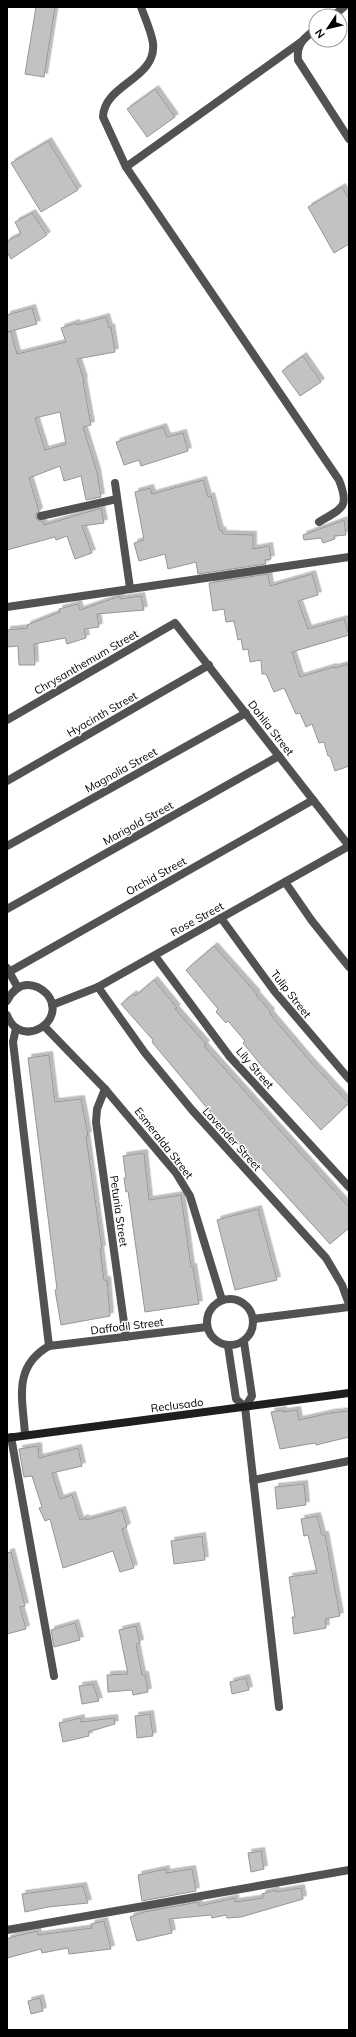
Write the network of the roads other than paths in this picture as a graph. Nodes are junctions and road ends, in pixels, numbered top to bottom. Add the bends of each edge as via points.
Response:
1 (141, 7) edge
2 (308, 36) edge
3 (301, 42) junction
4 (349, 139) edge
5 (126, 167) junction
6 (115, 483) dead end
7 (117, 499) junction
8 (40, 516) dead end
9 (319, 522) dead end
10 (349, 557) edge
11 (130, 588) junction
12 (7, 606) edge
13 (175, 623) joint
14 (208, 665) junction
15 (246, 713) junction
16 (7, 720) edge
17 (279, 756) junction
18 (7, 781) edge
19 (313, 800) junction
20 (7, 846) edge
21 (349, 846) edge
22 (286, 882) junction
23 (7, 909) edge
24 (221, 918) junction
25 (155, 956) junction
26 (349, 967) edge
27 (8, 970) edge
28 (98, 987) junction
29 (18, 988) junction
30 (7, 1001) edge
31 (52, 1006) junction
32 (7, 1015) edge
33 (44, 1026) junction
34 (16, 1028) junction
35 (349, 1079) edge
36 (105, 1089) junction
37 (349, 1187) edge
38 (222, 1300) junction
39 (349, 1304) edge
40 (349, 1307) edge
41 (253, 1319) junction
42 (207, 1327) junction
43 (126, 1337) junction
44 (244, 1342) junction
45 (49, 1346) junction
46 (228, 1346) junction
47 (349, 1393) edge
48 (245, 1407) junction
49 (25, 1436) junction
50 (9, 1438) edge
51 (349, 1461) edge
52 (253, 1480) junction
53 (54, 1676) dead end
54 (278, 1707) dead end
55 (349, 1870) edge
56 (7, 1930) edge

1 - 5 street via 153,43 152,54 142,71 107,101 103,117
2 - 3 street
3 - 4 street via 297,50 298,60
3 - 5 street
5 - 9 street via 339,480 345,502 340,509
6 - 7 street
7 - 8 street
7 - 11 street
10 - 11 street
11 - 12 street
13 - 14 street, Dahlia Street
13 - 16 street, Chrysanthemum Street
14 - 15 street, Dahlia Street
14 - 18 street, Hyacinth Street
15 - 17 street, Dahlia Street
15 - 20 street, Magnolia Street
17 - 19 street, Dahlia Street
17 - 23 street, Marigold Street
19 - 21 street, Dahlia Street
19 - 27 street, Orchid Street
21 - 22 street, Rose Street
22 - 24 street, Rose Street
22 - 26 street via 312,921
24 - 25 street, Rose Street
24 - 35 street, Tulip Street via 275,992
25 - 28 street, Rose Street
25 - 37 street, Lily Street via 235,1063
27 - 29 street
28 - 31 street, Rose Street
28 - 39 street, Lavender Street via 192,1110 326,1258 342,1285
29 - 30 street via 11,993
29 - 31 street via 26,985 36,986 46,994
31 - 33 street via 49,1020
32 - 34 street
33 - 34 street via 30,1032
33 - 36 street, Esmeralda Street
34 - 45 street via 13,1042
36 - 38 street, Esmeralda Street via 176,1173 190,1196
36 - 43 street, Petunia Street via 97,1109 96,1122
38 - 41 street via 230,1299 246,1305
38 - 42 street via 209,1311
40 - 41 street
41 - 44 street via 251,1332
42 - 43 street, Daffodil Street
42 - 46 street via 214,1340
43 - 45 street, Daffodil Street
44 - 46 street
44 - 48 street via 252,1396
45 - 49 street via 31,1360 24,1373 21,1386
46 - 48 street via 236,1399
47 - 48 street, Reclusado
48 - 49 street, Reclusado
48 - 52 street
49 - 50 street, Reclusado
50 - 53 street
51 - 52 street
52 - 54 street
55 - 56 street

